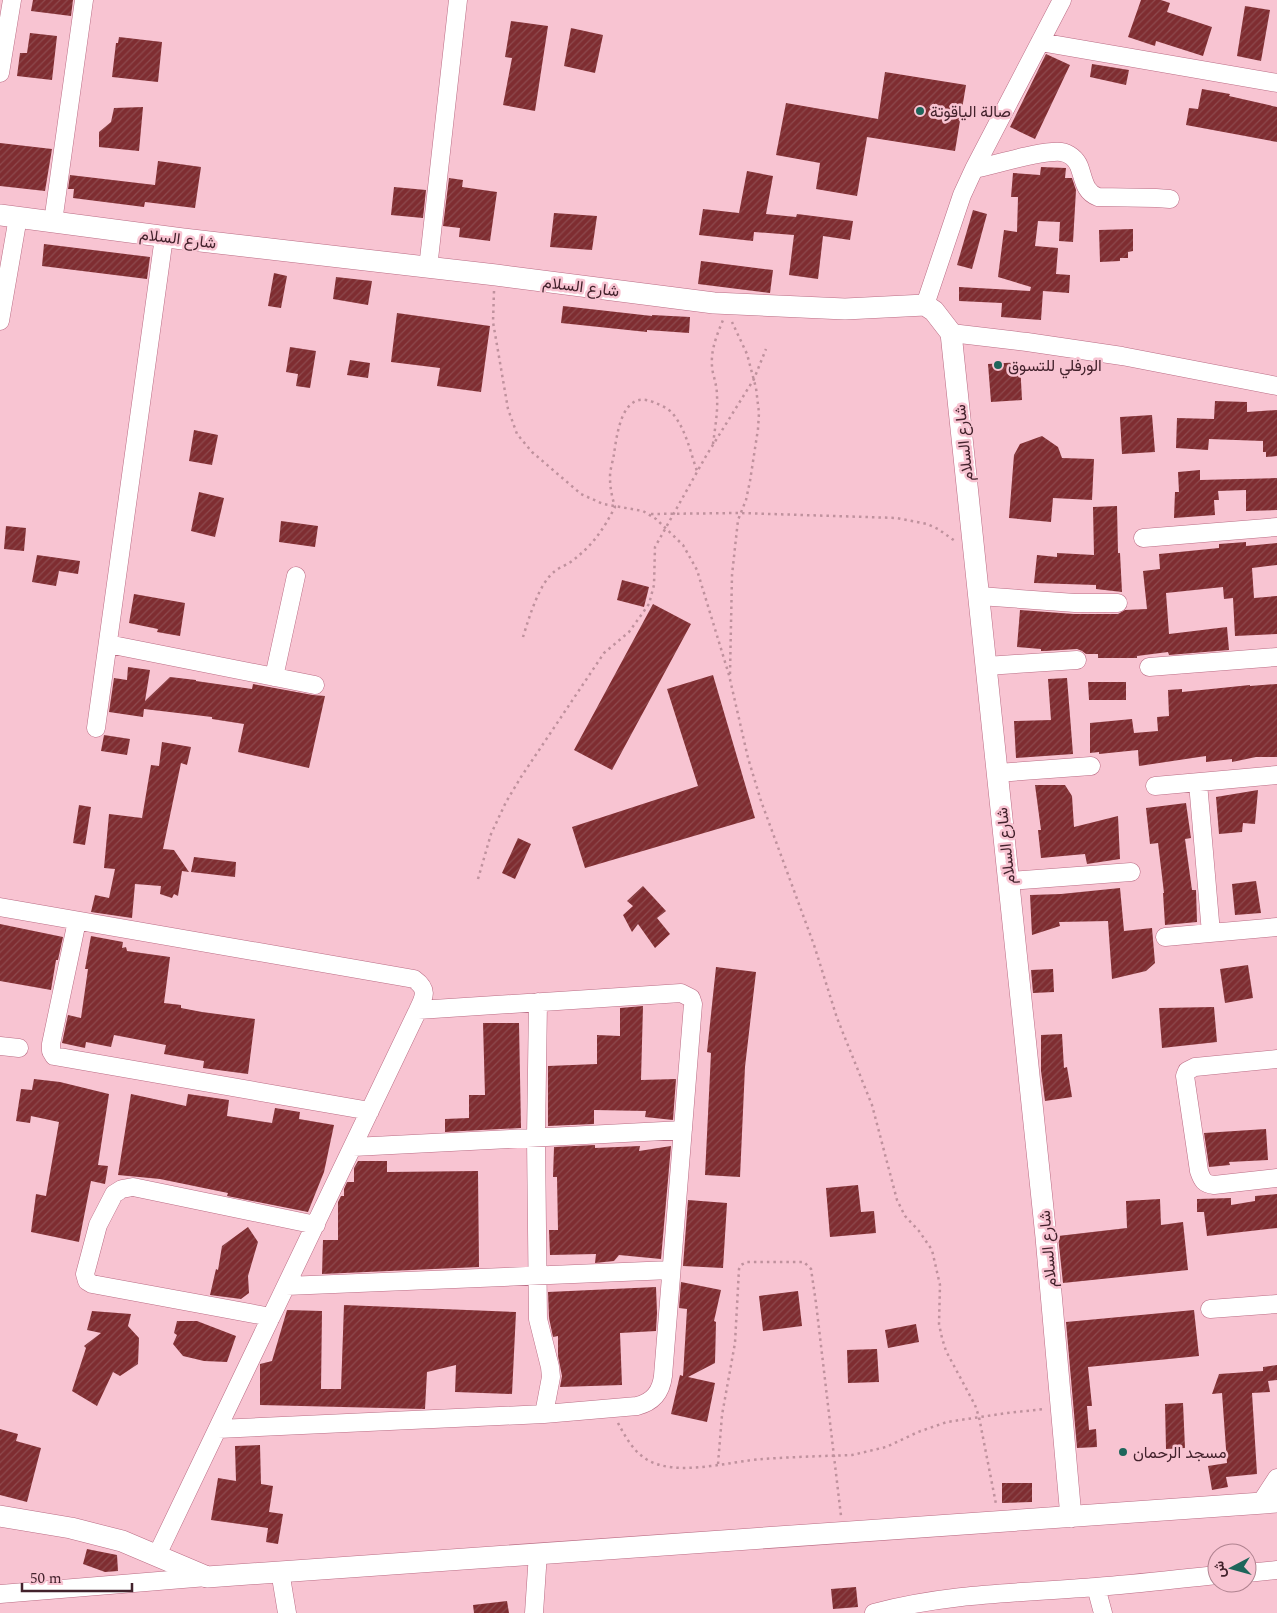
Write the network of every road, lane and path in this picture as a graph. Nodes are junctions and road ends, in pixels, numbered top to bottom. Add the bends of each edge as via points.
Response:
1 (12, 0) edge
2 (84, 0) edge
3 (458, 0) edge
4 (1062, 0) edge
5 (1040, 42) junction
6 (0, 73) edge
7 (1277, 83) edge
8 (974, 170) junction
9 (1170, 199) dead end
10 (9, 216) edge
11 (53, 222) junction
12 (164, 236) junction
13 (428, 268) junction
14 (496, 275) junction
15 (925, 305) junction
16 (720, 309) junction
17 (0, 321) edge
18 (951, 333) junction
19 (766, 349) dead end
20 (754, 378) junction
21 (1277, 386) edge
22 (713, 445) junction
23 (697, 472) junction
24 (615, 507) junction
25 (740, 513) junction
26 (650, 514) junction
27 (674, 514) junction
28 (1277, 527) edge
29 (665, 528) junction
30 (1143, 538) dead end
31 (975, 559) junction
32 (296, 576) dead end
33 (979, 596) junction
34 (1118, 603) dead end
35 (523, 637) dead end
36 (108, 644) junction
37 (1277, 657) edge
38 (1077, 660) dead end
39 (986, 666) junction
40 (1149, 667) dead end
41 (730, 675) junction
42 (274, 677) junction
43 (315, 685) dead end
44 (96, 728) dead end
45 (1091, 766) dead end
46 (997, 773) junction
47 (1277, 775) edge
48 (1198, 783) junction
49 (1155, 786) dead end
50 (1131, 872) dead end
51 (478, 879) dead end
52 (1009, 881) junction
53 (0, 907) edge
54 (77, 921) junction
55 (1277, 927) edge
56 (1211, 933) junction
57 (1165, 937) dead end
58 (538, 1002) junction
59 (418, 1010) junction
60 (0, 1046) edge
61 (19, 1048) dead end
62 (1277, 1059) edge
63 (370, 1110) junction
64 (682, 1130) junction
65 (536, 1138) junction
66 (353, 1147) junction
67 (1277, 1178) edge
68 (316, 1225) junction
69 (671, 1270) junction
70 (537, 1275) junction
71 (286, 1286) junction
72 (1277, 1304) edge
73 (1210, 1309) dead end
74 (271, 1317) junction
75 (614, 1408) junction
76 (1062, 1408) junction
77 (544, 1414) junction
78 (979, 1417) junction
79 (218, 1429) junction
80 (834, 1455) junction
81 (718, 1464) junction
82 (1277, 1478) edge
83 (1269, 1503) edge
84 (0, 1516) edge
85 (1071, 1517) junction
86 (999, 1522) junction
87 (843, 1532) junction
88 (538, 1552) junction
89 (157, 1555) junction
90 (1277, 1570) edge
91 (280, 1571) junction
92 (1257, 1572) edge
93 (207, 1576) junction
94 (1207, 1577) edge
95 (1096, 1587) junction
96 (0, 1594) edge
97 (286, 1613) edge
98 (534, 1613) edge
99 (874, 1613) edge
100 (1103, 1613) edge

1 - 6 street
2 - 11 street
3 - 13 street
4 - 5 street
5 - 7 street
5 - 8 street
8 - 9 street via 1061,152 1076,161 1091,194 1098,197
8 - 15 street via 962,195
10 - 11 main road, شارع السلام
10 - 17 street
11 - 12 main road, شارع السلام
12 - 13 main road, شارع السلام
12 - 36 street
13 - 14 main road, شارع السلام
14 - 16 main road, شارع السلام
14 - 24 path via 492,322 513,426 532,452 581,494
15 - 16 main road, شارع السلام via 845,310
15 - 18 main road via 934,311
16 - 20 path via 742,340
16 - 22 path via 712,352 718,399
18 - 21 street via 1122,356
18 - 31 main road, شارع السلام
19 - 20 path
20 - 22 path
20 - 25 path via 758,428 746,500
22 - 23 path
23 - 24 path via 684,431 672,412 648,400 636,401 625,410 618,430 610,475
23 - 27 path
24 - 26 path
24 - 35 path via 590,548 554,571 545,582
25 - 27 path
25 - 31 path via 908,519 938,529
25 - 41 path via 732,575
26 - 27 path
26 - 29 path
27 - 29 path
28 - 30 street
29 - 41 path via 683,545 697,570
29 - 51 path via 655,547 650,604 629,632 604,654 522,776 492,834
31 - 33 main road, شارع السلام
32 - 42 street
33 - 34 street
33 - 39 main road, شارع السلام
36 - 42 street
36 - 44 street
37 - 40 street
38 - 39 street
39 - 46 main road, شارع السلام
41 - 78 path via 753,777 837,1018 872,1105 896,1200 926,1240 936,1261 940,1285 939,1324 946,1351
42 - 43 street
45 - 46 street
46 - 52 main road, شارع السلام
47 - 48 street
48 - 49 street
48 - 56 street
50 - 52 street
52 - 76 main road, شارع السلام
53 - 54 street
54 - 59 street via 414,979 424,990 424,999
54 - 63 street via 51,1044 54,1056
55 - 56 street
56 - 57 street
58 - 59 street
58 - 64 street via 688,995 693,1004
58 - 65 street
59 - 63 street
60 - 61 street
62 - 67 street via 1195,1067 1187,1071 1186,1076 1203,1181 1214,1185
63 - 66 street
64 - 65 street
64 - 69 street
65 - 66 street
65 - 70 street
66 - 68 street
68 - 71 street
68 - 74 street via 133,1187 114,1194 98,1225 85,1274 92,1284
69 - 70 street
69 - 75 street via 663,1376 659,1390 644,1404
70 - 71 street
70 - 77 street via 538,1319 550,1367
71 - 74 street
72 - 73 street
74 - 79 street
75 - 77 street
75 - 81 path via 624,1434 646,1459 685,1468
76 - 78 path
76 - 85 main road, شارع السلام
77 - 79 street
78 - 80 path via 935,1425 878,1450
78 - 86 path
79 - 89 street
80 - 81 path
80 - 81 path via 810,1269 804,1262 746,1262 738,1269 735,1343 722,1416
80 - 87 path
82 - 83 street
83 - 85 main road
84 - 89 main road via 71,1528 122,1541
85 - 86 main road
86 - 87 main road
87 - 88 main road
88 - 91 main road
88 - 98 street
89 - 93 main road
90 - 92 street
91 - 93 main road
91 - 97 street
93 - 96 street
94 - 95 street
95 - 99 street via 944,1598
95 - 100 street

